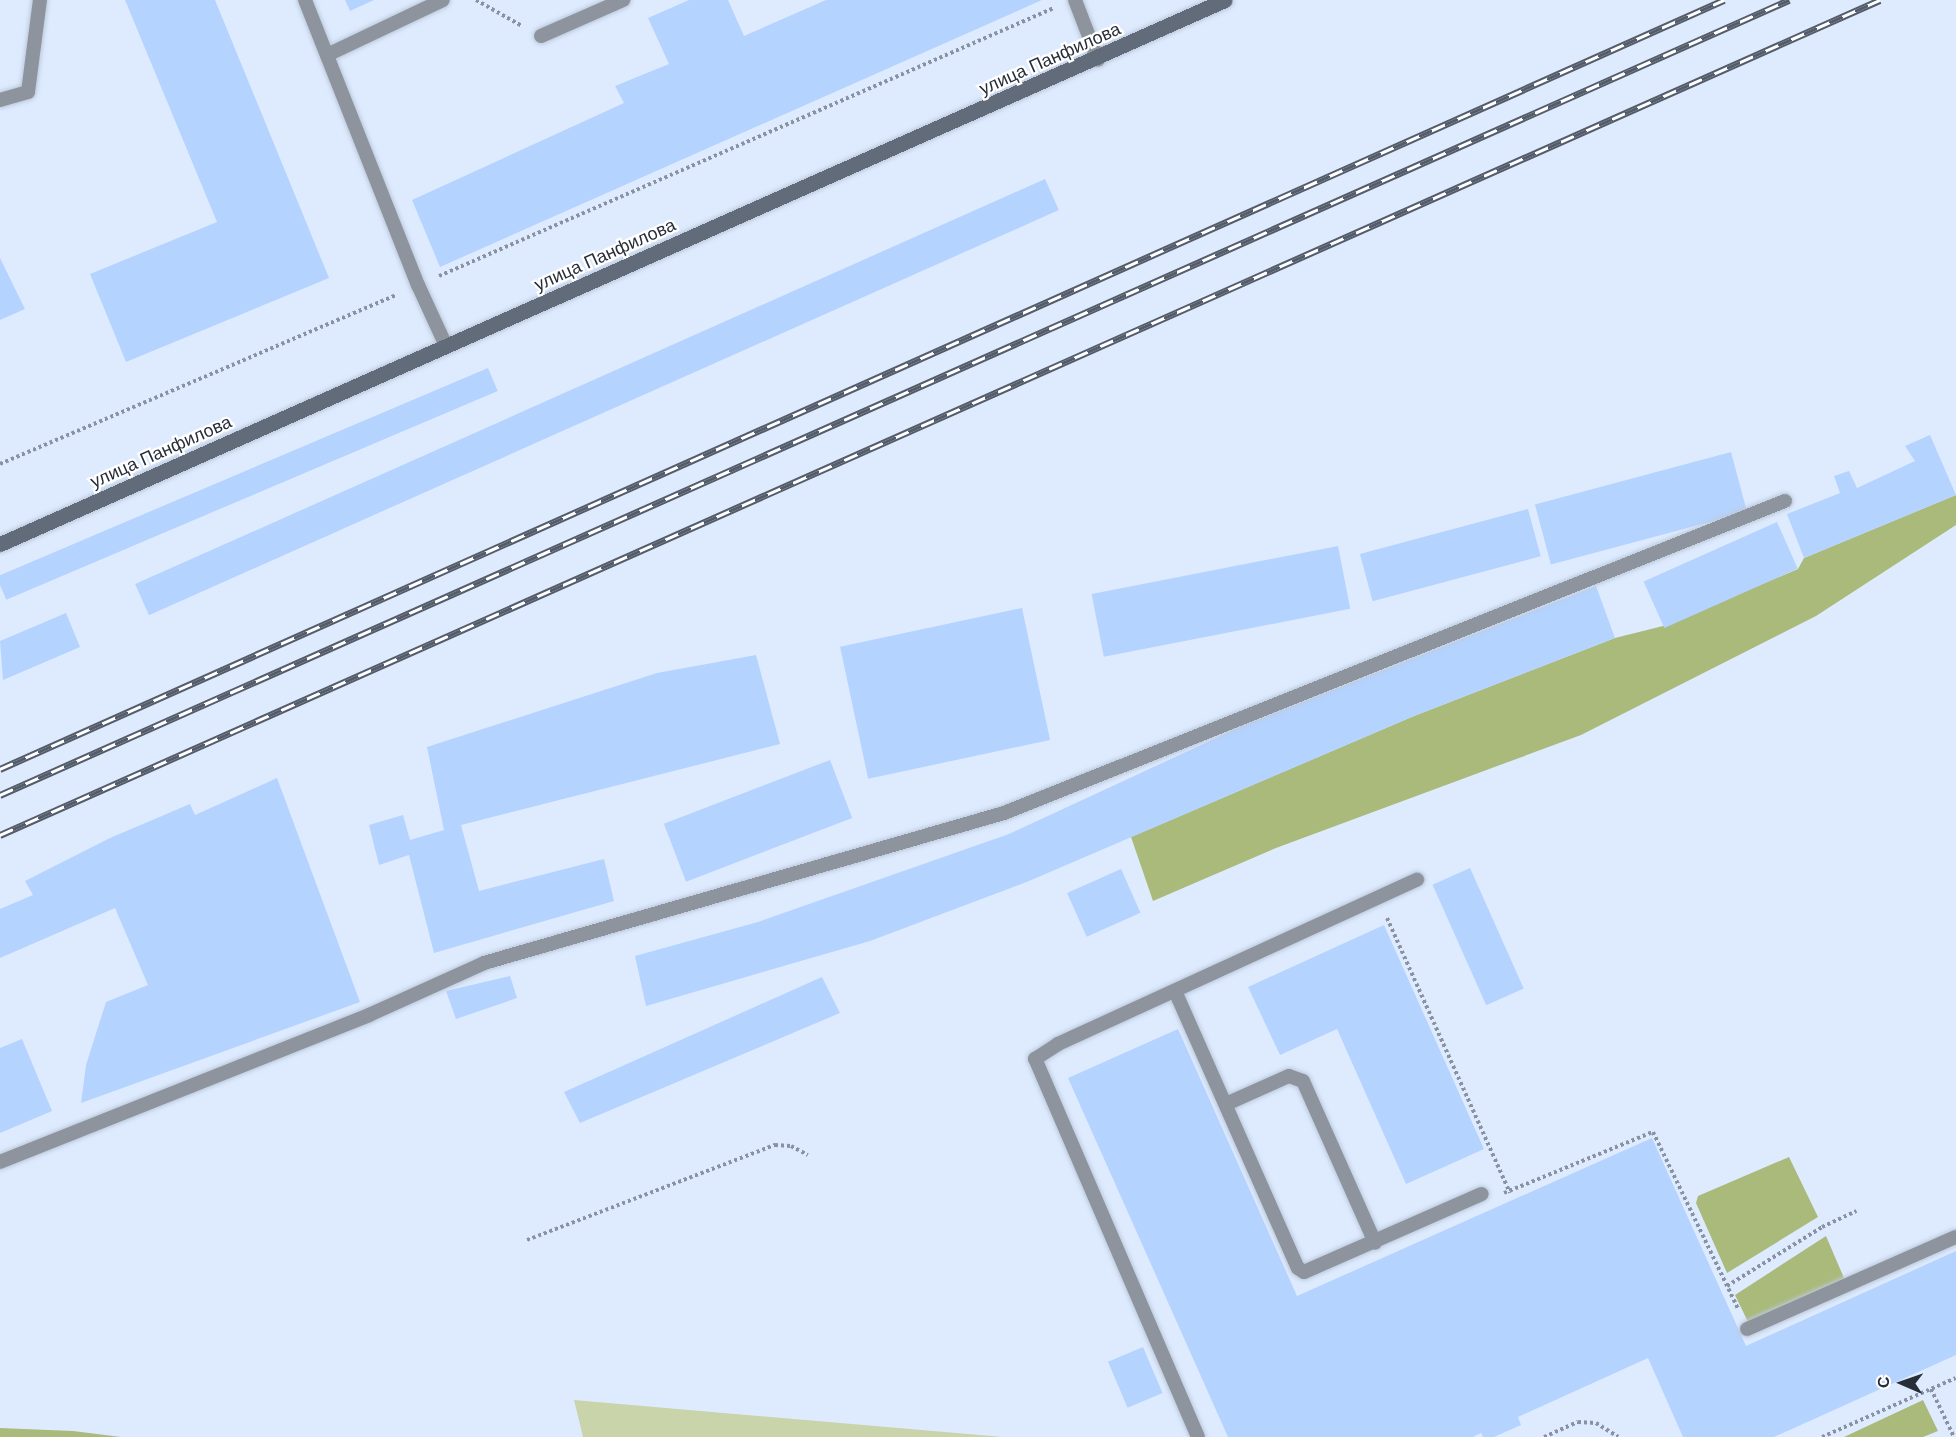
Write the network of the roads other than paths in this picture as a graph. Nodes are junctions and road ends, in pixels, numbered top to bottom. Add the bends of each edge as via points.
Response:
1 (40, 0) edge
2 (305, 0) edge
3 (443, 0) edge
4 (623, 0) edge
5 (1075, 0) edge
6 (1226, 0) edge
7 (541, 36) road end
8 (327, 55) junction
9 (1098, 60) junction
10 (0, 100) edge
11 (446, 346) junction
12 (1785, 501) dead end
13 (0, 544) edge
14 (1417, 880) dead end
15 (1175, 991) junction
16 (1226, 1104) junction
17 (0, 1162) edge
18 (1482, 1194) road end
19 (1956, 1237) edge
20 (1375, 1243) junction
21 (1747, 1329) road end
22 (1198, 1437) edge

1 - 10 lane via 28,92
2 - 8 lane
3 - 8 lane
4 - 7 lane
5 - 9 lane
6 - 9 street, улица Панфилова
8 - 11 lane
9 - 11 street, улица Панфилова
11 - 13 street, улица Панфилова
12 - 17 lane via 1005,813 484,963 369,1015
14 - 15 lane
15 - 16 lane
15 - 22 lane via 1058,1044 1035,1059
16 - 20 lane via 1289,1076 1303,1081
16 - 20 lane via 1298,1268 1312,1271
18 - 20 lane
19 - 21 lane

